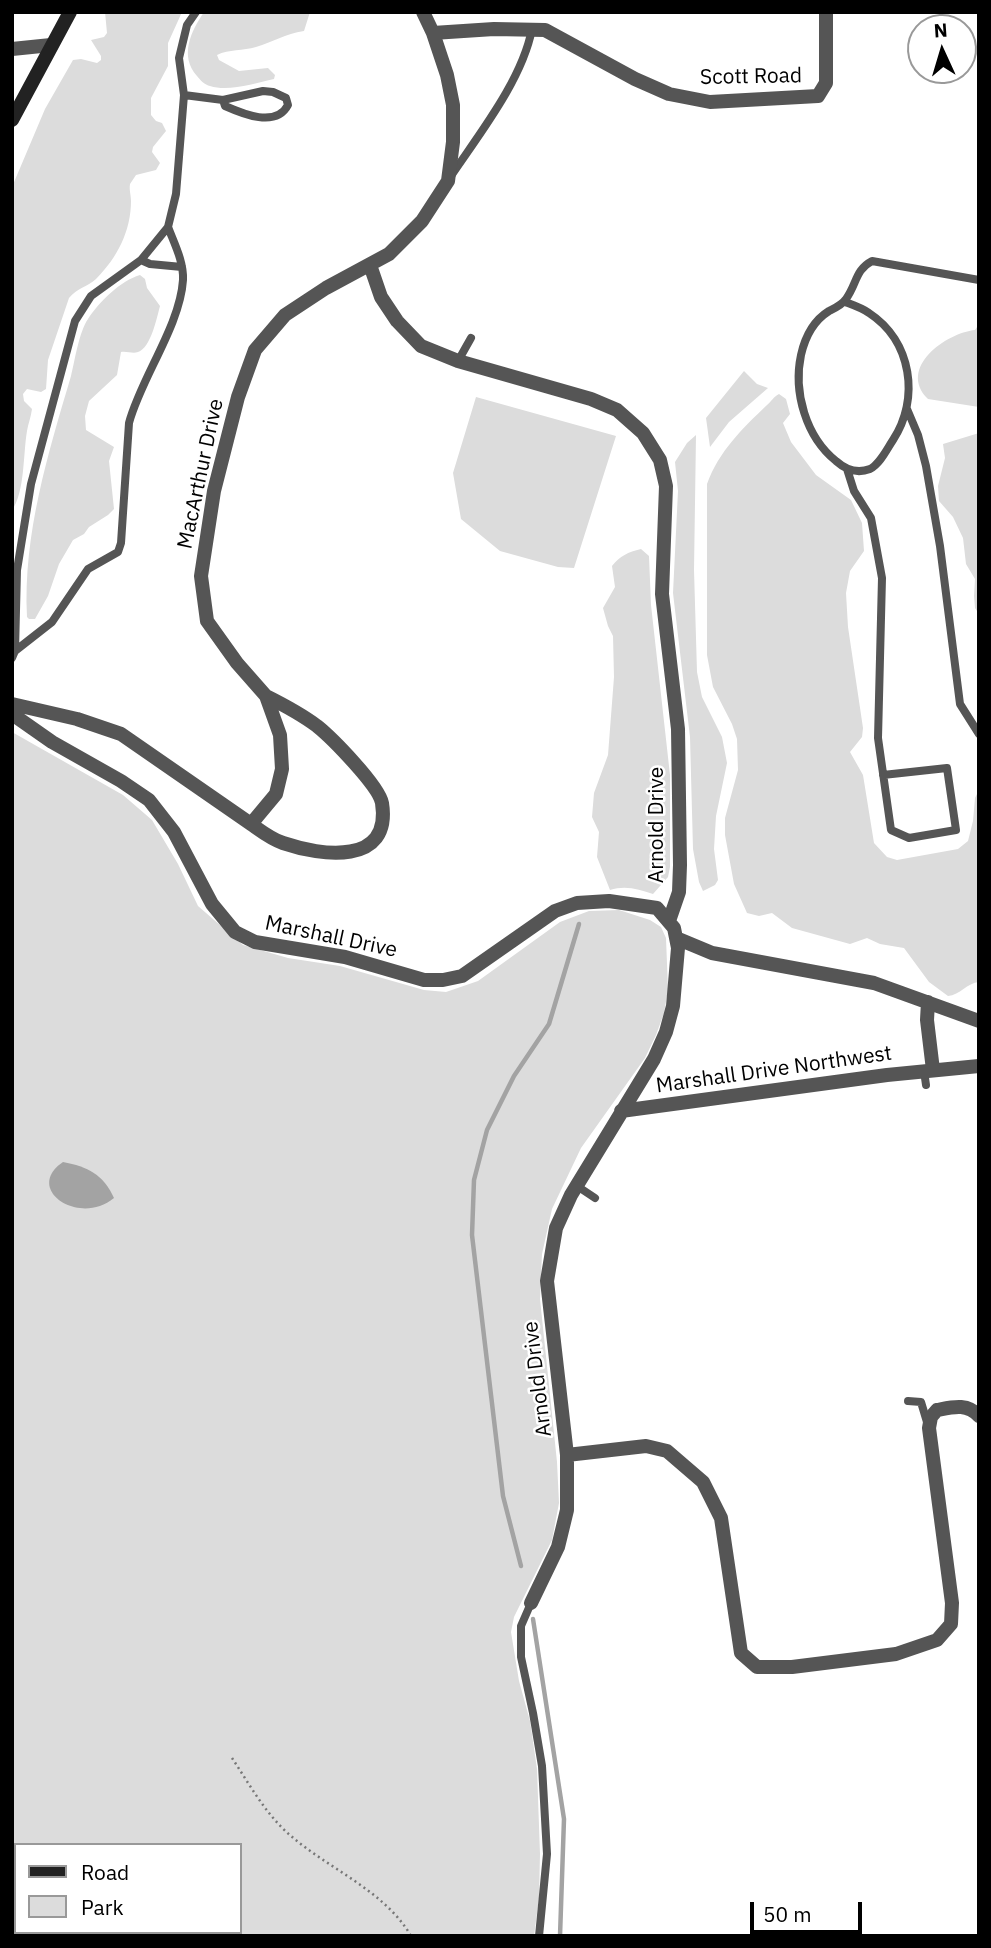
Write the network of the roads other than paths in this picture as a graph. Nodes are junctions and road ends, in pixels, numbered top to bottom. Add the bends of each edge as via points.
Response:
1 (70, 12) edge
2 (196, 12) edge
3 (423, 12) edge
4 (826, 12) edge
5 (532, 29) junction
6 (433, 33) junction
7 (51, 45) junction
8 (12, 49) edge
9 (184, 95) junction
10 (223, 100) junction
11 (12, 120) edge
12 (448, 181) junction
13 (169, 227) junction
14 (142, 260) junction
15 (370, 265) junction
16 (182, 267) junction
17 (979, 280) edge
18 (845, 302) junction
19 (471, 338) dead end
20 (458, 361) junction
21 (907, 409) junction
22 (847, 469) junction
23 (14, 654) edge
24 (266, 696) junction
25 (12, 704) edge
26 (12, 714) edge
27 (979, 734) edge
28 (883, 775) junction
29 (251, 824) junction
30 (669, 921) junction
31 (676, 938) junction
32 (928, 1002) junction
33 (979, 1021) edge
34 (970, 1071) edge
35 (928, 1075) junction
36 (621, 1111) junction
37 (577, 1186) junction
38 (595, 1198) dead end
39 (908, 1401) dead end
40 (969, 1409) edge
41 (929, 1428) junction
42 (568, 1455) junction
43 (531, 1603) joint
44 (539, 1936) edge

1 - 7 street
2 - 9 lane via 187,25 180,58
3 - 6 street, MacArthur Drive
4 - 5 street, Scott Road via 827,83 818,96 710,102 669,94 544,30
5 - 6 street
5 - 12 lane via 528,46 489,122
6 - 12 street, MacArthur Drive via 453,105
7 - 8 street
7 - 11 street
9 - 10 lane
9 - 13 lane
10 - 10 lane via 273,92 286,98 288,106 275,117 264,117 238,112
12 - 15 street, MacArthur Drive via 422,221 389,254
13 - 14 lane
13 - 16 lane
14 - 16 lane
14 - 23 lane via 91,296 75,321 31,484 17,570
15 - 20 street, Arnold Drive via 381,297 397,321 421,346
15 - 24 street, MacArthur Drive via 285,315 255,350 214,491 201,576 207,621
16 - 23 lane via 180,295 170,325 129,423 118,552 88,569 52,622
17 - 18 lane via 872,261 862,267
18 - 21 lane via 869,313 897,342 911,387
18 - 22 lane via 809,332 799,381 813,436
19 - 20 lane
20 - 30 street, Arnold Drive via 617,410 643,433 660,460 666,486 662,594 678,729 679,892
21 - 22 lane via 899,430 873,467
21 - 27 lane via 929,479 960,704
22 - 28 lane via 871,518 881,578 878,738
24 - 29 street, MacArthur Drive via 280,735 282,769 276,794
24 - 29 street via 319,727 352,761 382,800 383,817 373,841 349,854 282,843
25 - 29 street via 121,734
26 - 30 street, Marshall Drive via 149,800 174,832 212,904 235,932 255,942 345,957 424,980 443,980 462,976 555,911 577,903 609,901 657,908
28 - 28 lane via 891,830 909,838 956,830 947,768
30 - 31 street, Arnold Drive
31 - 32 street via 712,953 874,983
31 - 36 street, Arnold Drive via 673,1006 666,1032
32 - 33 street
32 - 35 street
34 - 35 street
35 - 36 street, Marshall Drive Northwest
36 - 37 street, Arnold Drive
37 - 38 lane
37 - 42 street, Arnold Drive via 556,1228 548,1281
39 - 41 lane via 921,1402
40 - 41 street via 937,1409
41 - 42 street via 951,1624 937,1640 896,1654 792,1667 757,1667 741,1653 721,1518 703,1482 667,1451 646,1446
42 - 43 street, Arnold Drive via 567,1510 558,1547
43 - 44 lane via 521,1626 521,1657 542,1766 547,1854

